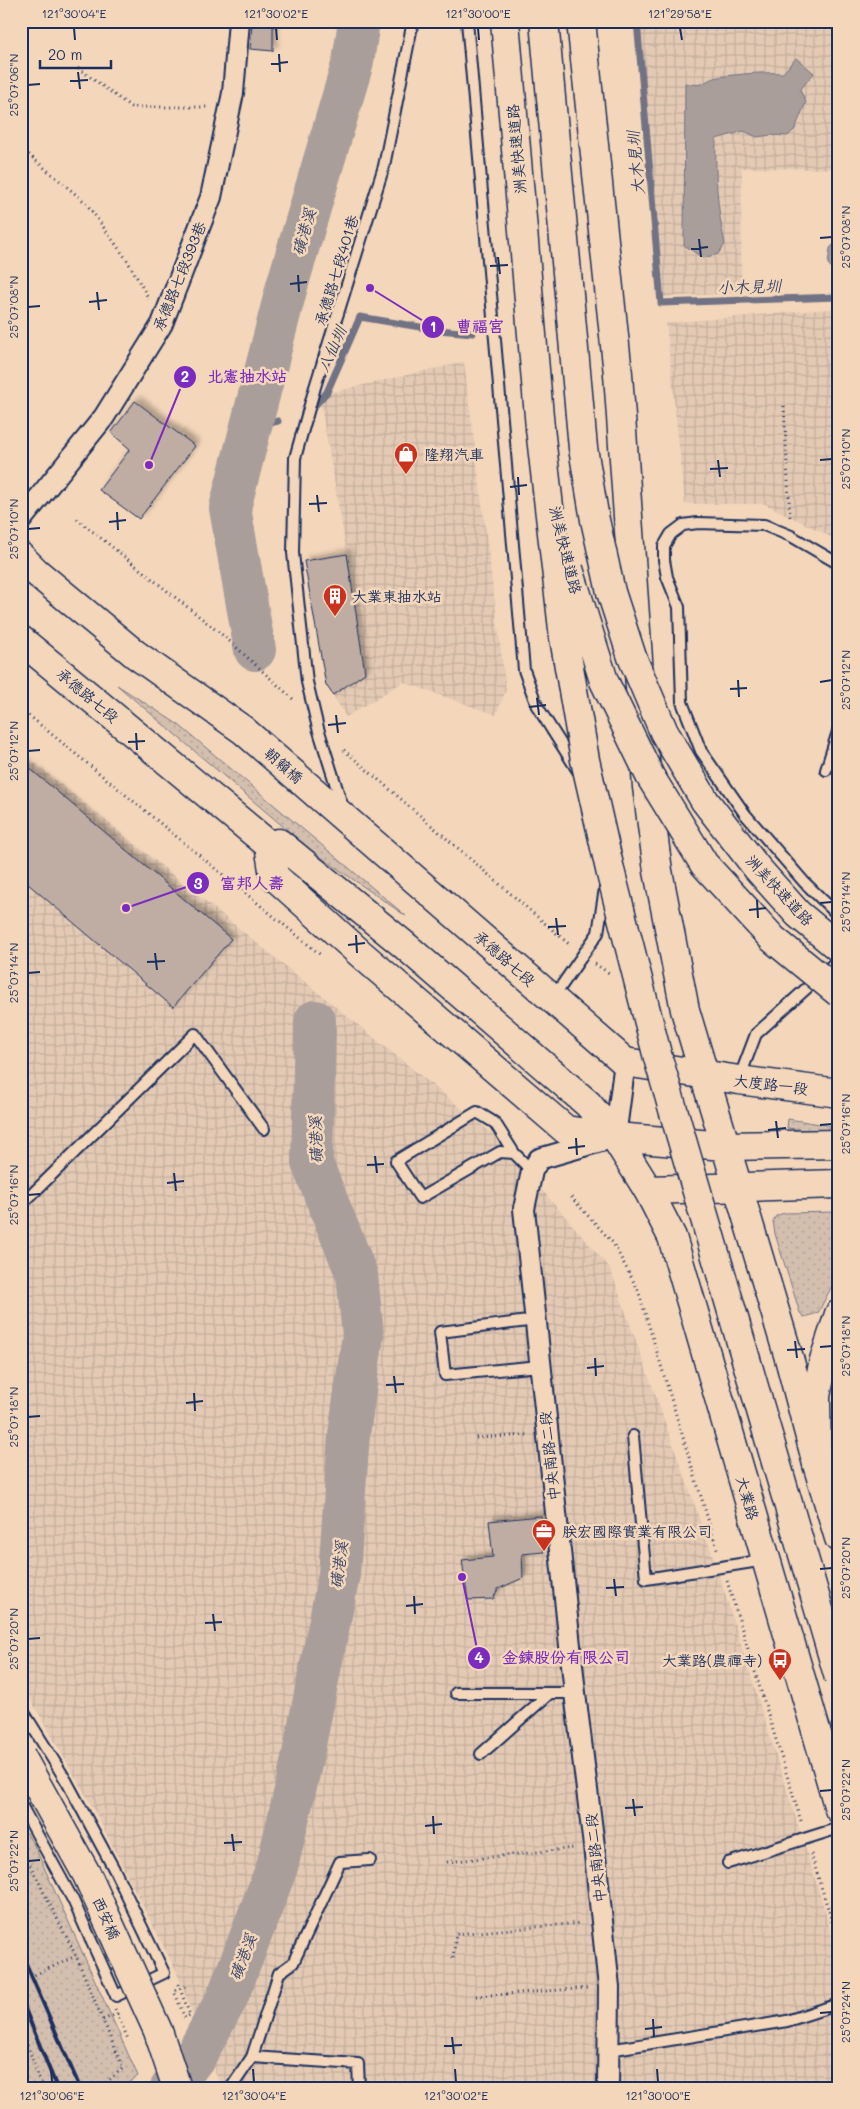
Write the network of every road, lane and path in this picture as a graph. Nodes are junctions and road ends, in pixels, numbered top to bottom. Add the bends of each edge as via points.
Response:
1 (239, 21) edge
2 (413, 21) edge
3 (467, 21) edge
4 (505, 21) edge
5 (544, 21) edge
6 (581, 21) edge
7 (78, 68) dead end
8 (230, 107) junction
9 (21, 148) edge
10 (162, 324) junction
11 (784, 406) dead end
12 (540, 428) junction
13 (76, 519) dead end
14 (21, 520) edge
15 (791, 536) junction
16 (21, 557) edge
17 (839, 564) edge
18 (21, 640) edge
19 (21, 709) edge
20 (318, 728) junction
21 (839, 728) edge
22 (826, 770) dead end
23 (325, 801) joint
24 (347, 820) junction
25 (269, 845) junction
26 (839, 916) edge
27 (539, 918) dead end
28 (286, 926) dead end
29 (839, 948) edge
30 (839, 959) edge
31 (839, 994) edge
32 (552, 999) junction
33 (624, 1062) junction
34 (704, 1074) junction
35 (738, 1080) junction
36 (839, 1093) edge
37 (264, 1128) dead end
38 (615, 1137) junction
39 (839, 1144) edge
40 (725, 1146) junction
41 (514, 1152) junction
42 (532, 1171) junction
43 (839, 1184) edge
44 (738, 1187) junction
45 (648, 1190) junction
46 (21, 1205) edge
47 (839, 1314) edge
48 (536, 1320) junction
49 (540, 1366) junction
50 (547, 1433) junction
51 (633, 1436) dead end
52 (476, 1438) dead end
53 (828, 1460) edge
54 (839, 1538) edge
55 (766, 1560) junction
56 (839, 1678) edge
57 (456, 1693) dead end
58 (550, 1693) junction
59 (575, 1693) junction
60 (21, 1708) edge
61 (481, 1754) dead end
62 (21, 1756) edge
63 (21, 1806) edge
64 (839, 1809) edge
65 (839, 1828) edge
66 (594, 1846) junction
67 (21, 1847) edge
68 (370, 1860) dead end
69 (447, 1862) dead end
70 (728, 1863) dead end
71 (602, 1922) junction
72 (76, 1956) junction
73 (453, 1958) dead end
74 (21, 1981) edge
75 (178, 1984) dead end
76 (185, 1986) dead end
77 (609, 1987) junction
78 (476, 1996) dead end
79 (839, 2004) edge
80 (115, 2009) dead end
81 (123, 2011) dead end
82 (103, 2020) junction
83 (21, 2026) edge
84 (128, 2038) dead end
85 (609, 2050) junction
86 (252, 2057) junction
87 (42, 2088) edge
88 (100, 2088) edge
89 (177, 2088) edge
90 (230, 2088) edge
91 (359, 2088) edge
92 (608, 2088) edge

1 - 8 street, 承德路七段393巷 via 234,93
2 - 20 lane, 承德路七段401巷 via 384,166 295,458 293,553 307,682
3 - 32 lane via 524,670 537,706 605,816 606,826 609,864 598,934
4 - 12 main road, 洲美快速道路
5 - 29 main road, 洲美快速道路, bridge via 583,448 594,520 611,592 632,657 664,732 705,801 792,907
6 - 34 main road via 618,374 647,787 658,871 686,1010
7 - 8 path via 131,107
8 - 10 street, 承德路七段393巷 via 211,197
9 - 10 path via 86,203 127,260
10 - 14 street, 承德路七段393巷 via 104,417
11 - 15 path
12 - 31 main road, 洲美快速道路, bridge via 553,500 584,620 604,681 650,776 704,864 773,939
12 - 56 main road, bridge via 564,638 585,760 611,874 658,1058
13 - 20 path via 226,637 305,711
15 - 17 lane
15 - 26 lane via 764,526 683,525 671,534 664,546 664,560 678,607 682,702 701,751 745,814 804,882
16 - 23 main road, 朝籟橋 via 135,654 243,730
18 - 25 main road, 承德路七段
19 - 28 path
20 - 24 lane, 承德路七段401巷
20 - 27 path
21 - 22 lane
23 - 24 main road, 承德路七段
24 - 32 main road, 承德路七段
25 - 38 main road via 279,843 403,944 588,1104
25 - 38 main road via 274,876 566,1130
30 - 35 lane via 756,1034
32 - 33 main road, 承德路七段
33 - 34 main road
33 - 38 street
34 - 35 main road, 大度路一段
34 - 40 main road
35 - 36 main road, 大度路一段
37 - 46 lane via 195,1034
38 - 40 main road
38 - 42 street via 539,1159
38 - 45 main road
39 - 40 main road
40 - 44 main road
41 - 41 lane via 500,1152 420,1198 396,1161 476,1112 495,1123
41 - 42 lane
42 - 48 street, 中央南路二段 via 524,1209
43 - 44 main road
44 - 45 main road
44 - 53 main road via 789,1358
45 - 55 main road, 大業路 via 672,1237
47 - 53 main road via 816,1396
48 - 49 street, 中央南路二段
48 - 49 lane via 440,1332 445,1375
49 - 50 street, 中央南路二段
50 - 52 path
50 - 59 street, 中央南路二段
51 - 55 lane via 646,1579
53 - 54 main road
55 - 64 main road, 大業路
57 - 58 lane
58 - 59 lane
58 - 61 lane
59 - 66 street, 中央南路二段
60 - 63 lane via 67,1782 164,1974 116,1996 72,1900
62 - 89 main road, 西安橋, bridge via 88,1875 158,2031
65 - 70 lane
66 - 69 path
66 - 71 street, 中央南路二段
67 - 72 path
68 - 86 lane via 340,1862 293,1963 279,1973
71 - 73 path via 456,1934
71 - 77 street, 中央南路二段
72 - 74 path
72 - 82 path
75 - 76 path, bridge via 190,2016 186,2018 174,1991
77 - 78 path
77 - 85 street, 中央南路二段
79 - 85 lane via 787,2021
80 - 84 path, bridge
81 - 82 path
82 - 88 path via 123,2068
83 - 87 path
85 - 92 street, 中央南路二段
86 - 90 lane
86 - 91 lane via 358,2064

